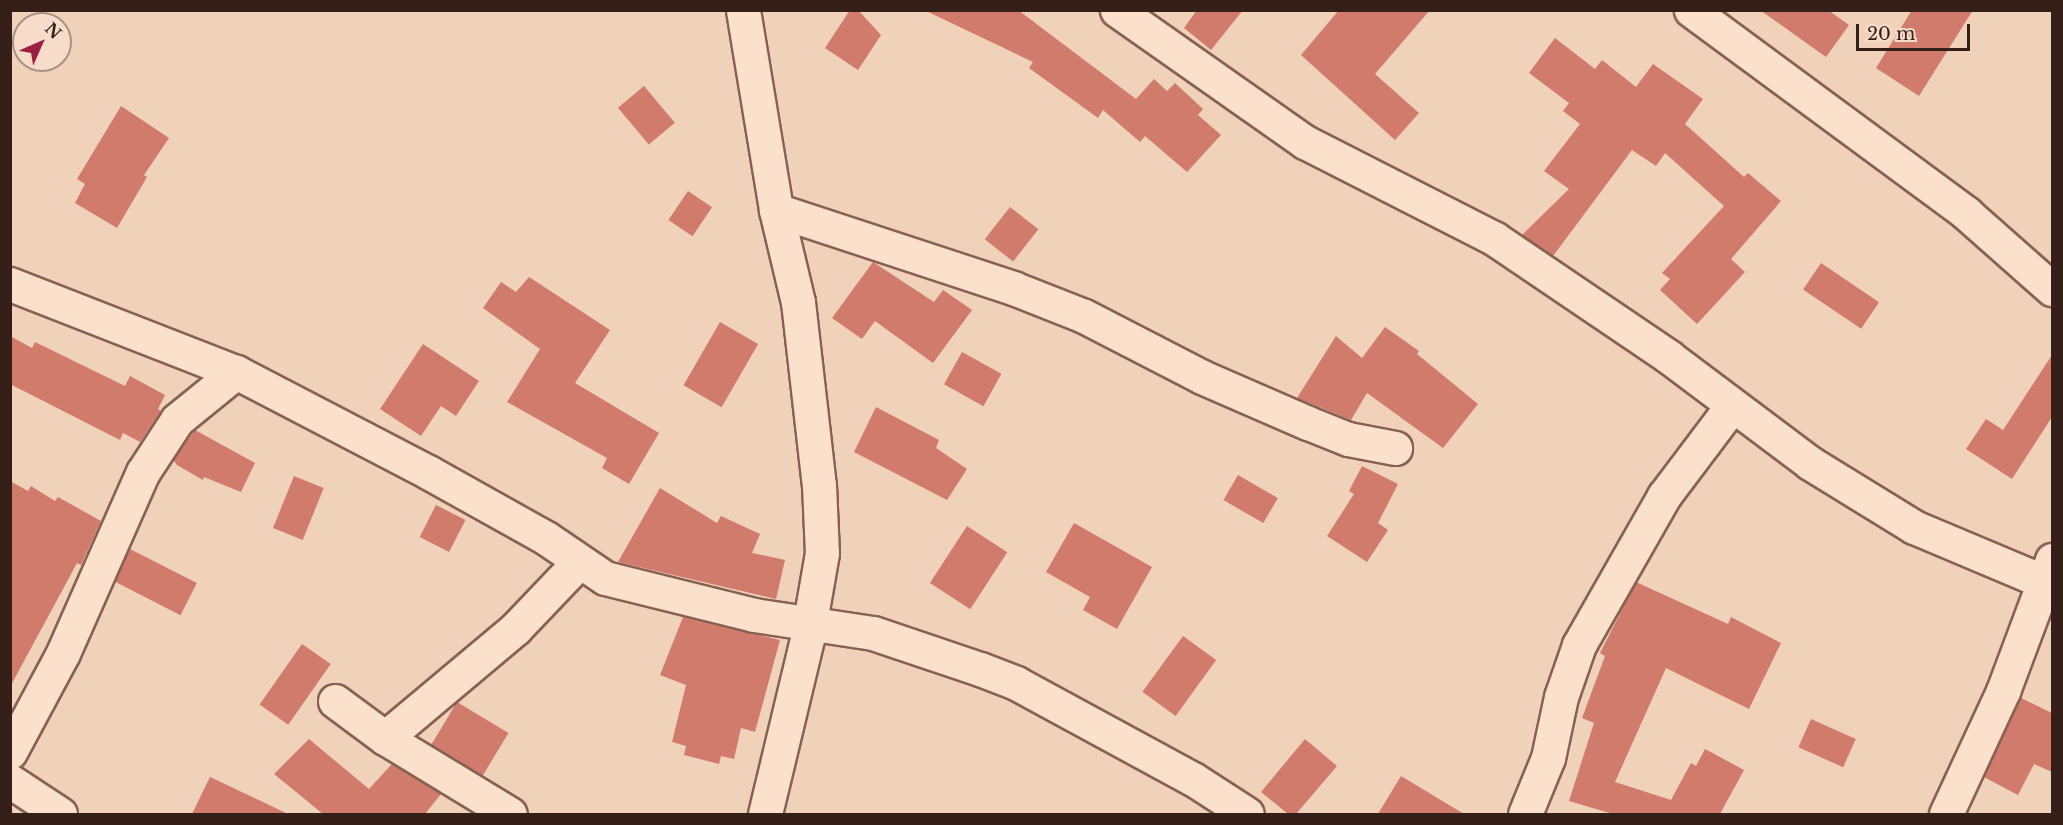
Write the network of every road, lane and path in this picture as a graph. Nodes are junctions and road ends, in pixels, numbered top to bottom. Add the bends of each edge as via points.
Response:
1 (743, 10) edge
2 (1117, 10) edge
3 (1695, 11) edge
4 (777, 210) junction
5 (10, 284) edge
6 (2052, 289) edge
7 (236, 372) junction
8 (1731, 407) junction
9 (1395, 448) dead end
10 (578, 563) junction
11 (2049, 571) edge
12 (811, 621) junction
13 (335, 701) dead end
14 (385, 738) junction
15 (10, 752) edge
16 (10, 781) edge
17 (60, 814) edge
18 (510, 814) edge
19 (765, 814) edge
20 (1247, 814) edge
21 (1525, 814) edge
22 (1946, 814) edge

1 - 4 street
2 - 8 street via 1305,142 1495,239 1669,357
3 - 6 street via 1966,213
4 - 9 street via 870,238 1033,296 1084,316 1202,377 1308,423 1348,439
4 - 12 street via 798,302 819,484 822,553
5 - 7 street
7 - 10 street via 428,472 546,538
7 - 15 street via 177,420 143,472 63,653
8 - 11 street via 1810,464 1914,527
8 - 21 street via 1664,496 1579,645 1561,697 1548,759
10 - 12 street via 605,578 754,615
10 - 14 street via 516,628
11 - 22 street via 2003,691
12 - 19 street
12 - 20 street via 873,633 1016,683 1193,778
13 - 14 street
14 - 18 street
16 - 17 street

